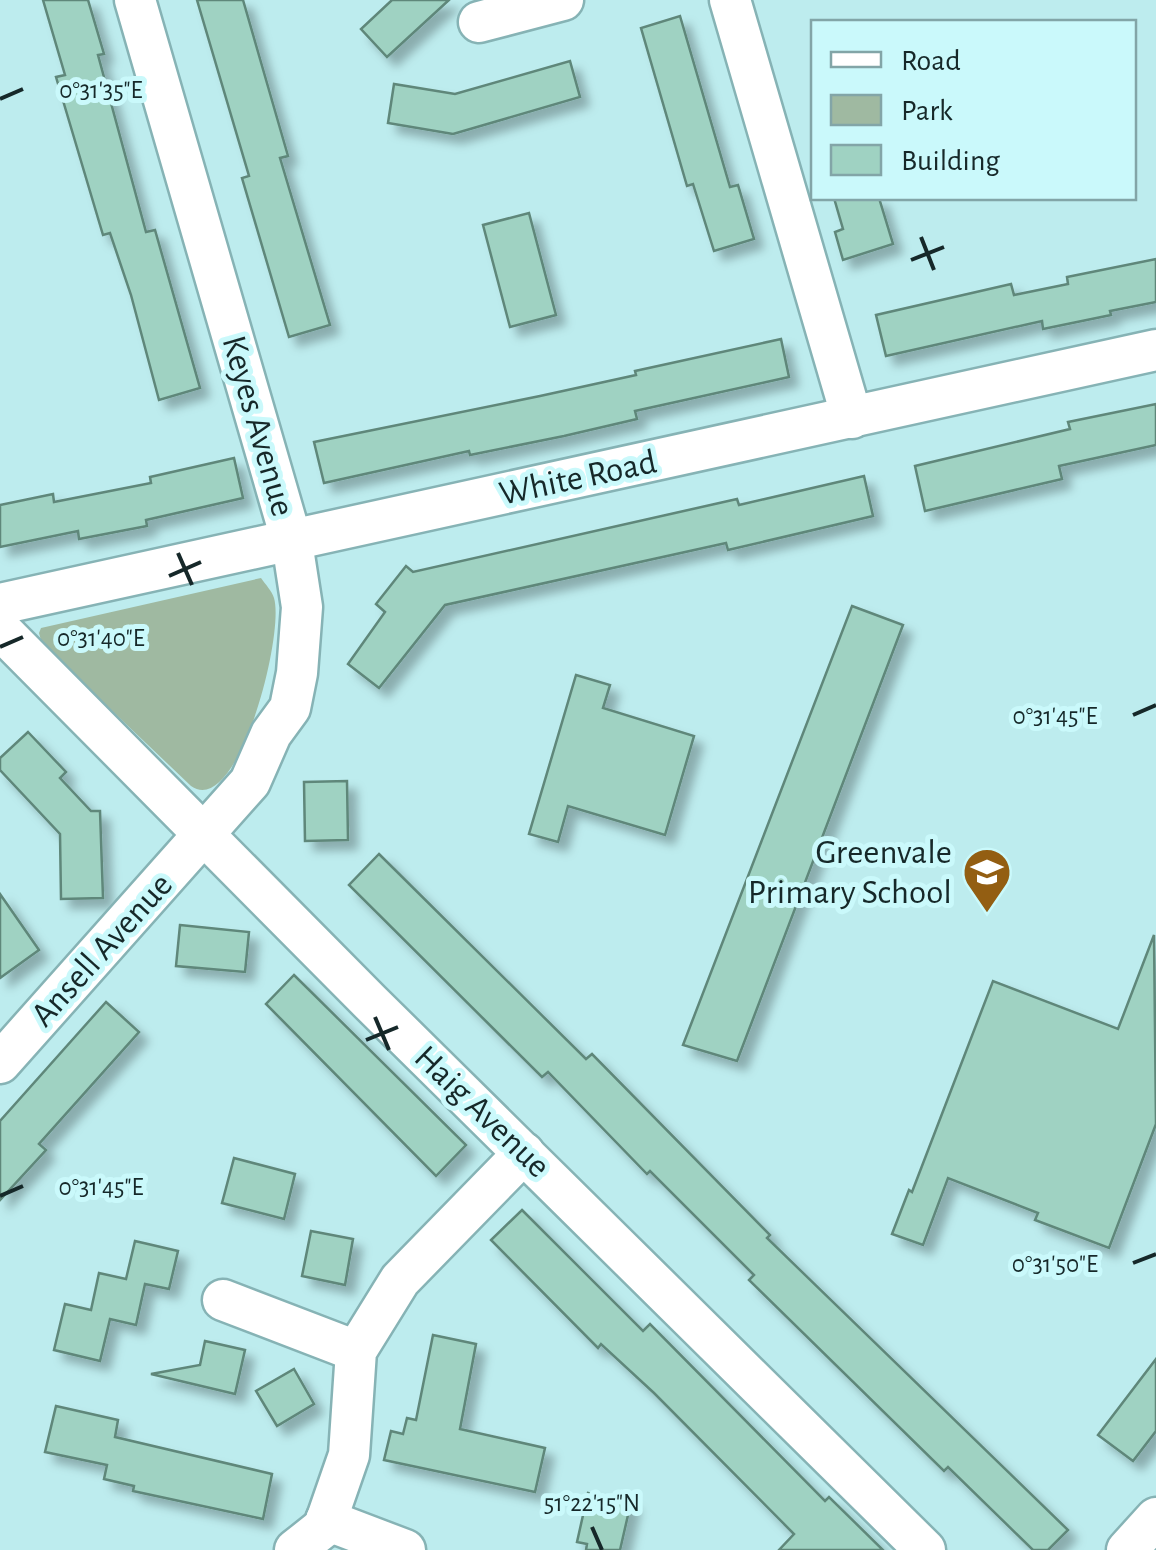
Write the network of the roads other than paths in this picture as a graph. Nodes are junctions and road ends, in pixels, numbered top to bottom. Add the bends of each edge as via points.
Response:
1 (135, 0) edge
2 (563, 0) edge
3 (730, 0) edge
4 (479, 22) dead end
5 (1156, 350) edge
6 (852, 418) junction
7 (292, 542) junction
8 (0, 604) edge
9 (0, 629) edge
10 (205, 836) junction
11 (18, 1026) edge
12 (0, 1064) edge
13 (524, 1153) junction
14 (223, 1300) dead end
15 (356, 1351) junction
16 (1156, 1518) edge
17 (326, 1520) junction
18 (295, 1550) edge
19 (405, 1550) edge
20 (925, 1550) edge
21 (1128, 1550) edge

1 - 7 street, Keyes Avenue
2 - 4 street
3 - 6 street
5 - 6 street, White Road
6 - 7 street, White Road
7 - 8 street, White Road
7 - 10 street, Keyes Avenue via 302,607 290,708 250,782
9 - 10 street, Haig Avenue
10 - 11 street, Ansell Avenue
10 - 13 street, Haig Avenue
11 - 12 street, Ansell Avenue
13 - 15 street via 400,1280
13 - 20 street, Haig Avenue
14 - 15 street
15 - 17 street via 349,1454
16 - 21 street
17 - 18 street
17 - 19 street

